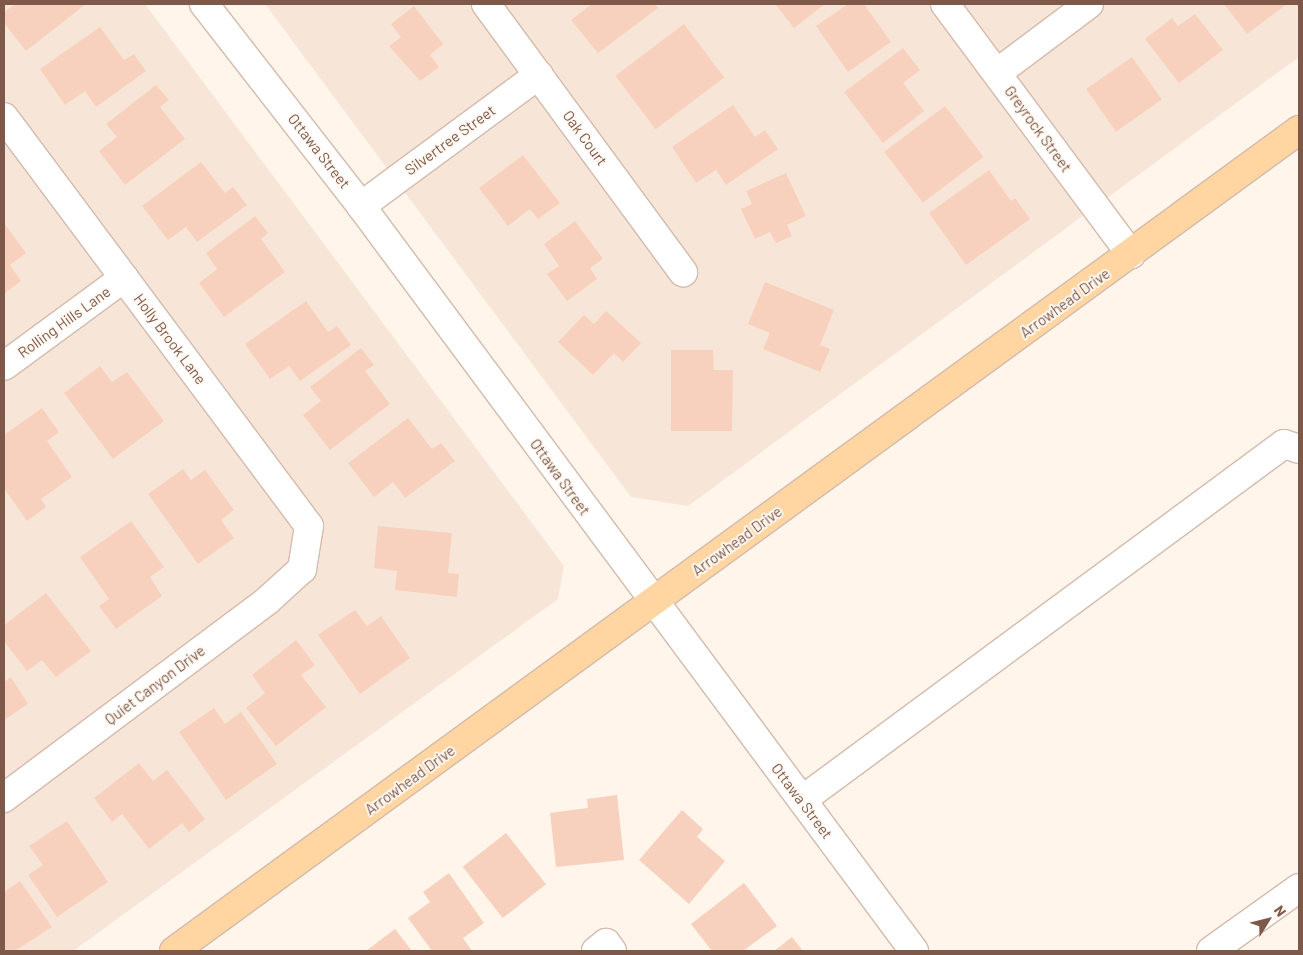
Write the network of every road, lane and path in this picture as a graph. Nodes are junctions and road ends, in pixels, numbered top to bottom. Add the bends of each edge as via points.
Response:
1 (204, 4) edge
2 (486, 4) edge
3 (945, 4) edge
4 (1089, 4) edge
5 (997, 73) junction
6 (539, 75) junction
7 (4, 117) edge
8 (1299, 130) edge
9 (361, 206) junction
10 (1131, 254) junction
11 (683, 272) dead end
12 (124, 278) junction
13 (4, 366) edge
14 (1299, 449) edge
15 (302, 569) joint
16 (653, 602) junction
17 (4, 798) edge
18 (802, 800) junction
19 (1299, 888) edge
20 (174, 951) edge
21 (914, 951) edge
22 (1211, 951) edge

1 - 9 street, Ottawa Street
2 - 6 street, Oak Court
3 - 5 street, Greyrock Street
4 - 5 street
5 - 10 street, Greyrock Street
6 - 9 street, Silvertree Street
6 - 11 street, Oak Court
7 - 12 street, Holly Brook Lane
8 - 10 main road, Arrowhead Drive
9 - 16 street, Ottawa Street
10 - 16 main road, Arrowhead Drive
12 - 13 street, Rolling Hills Lane
12 - 15 street, Holly Brook Lane via 309,526
14 - 18 street via 1284,444
15 - 17 street, Quiet Canyon Drive via 267,601
16 - 18 street, Ottawa Street
16 - 20 main road, Arrowhead Drive
18 - 21 street, Ottawa Street
19 - 22 street

